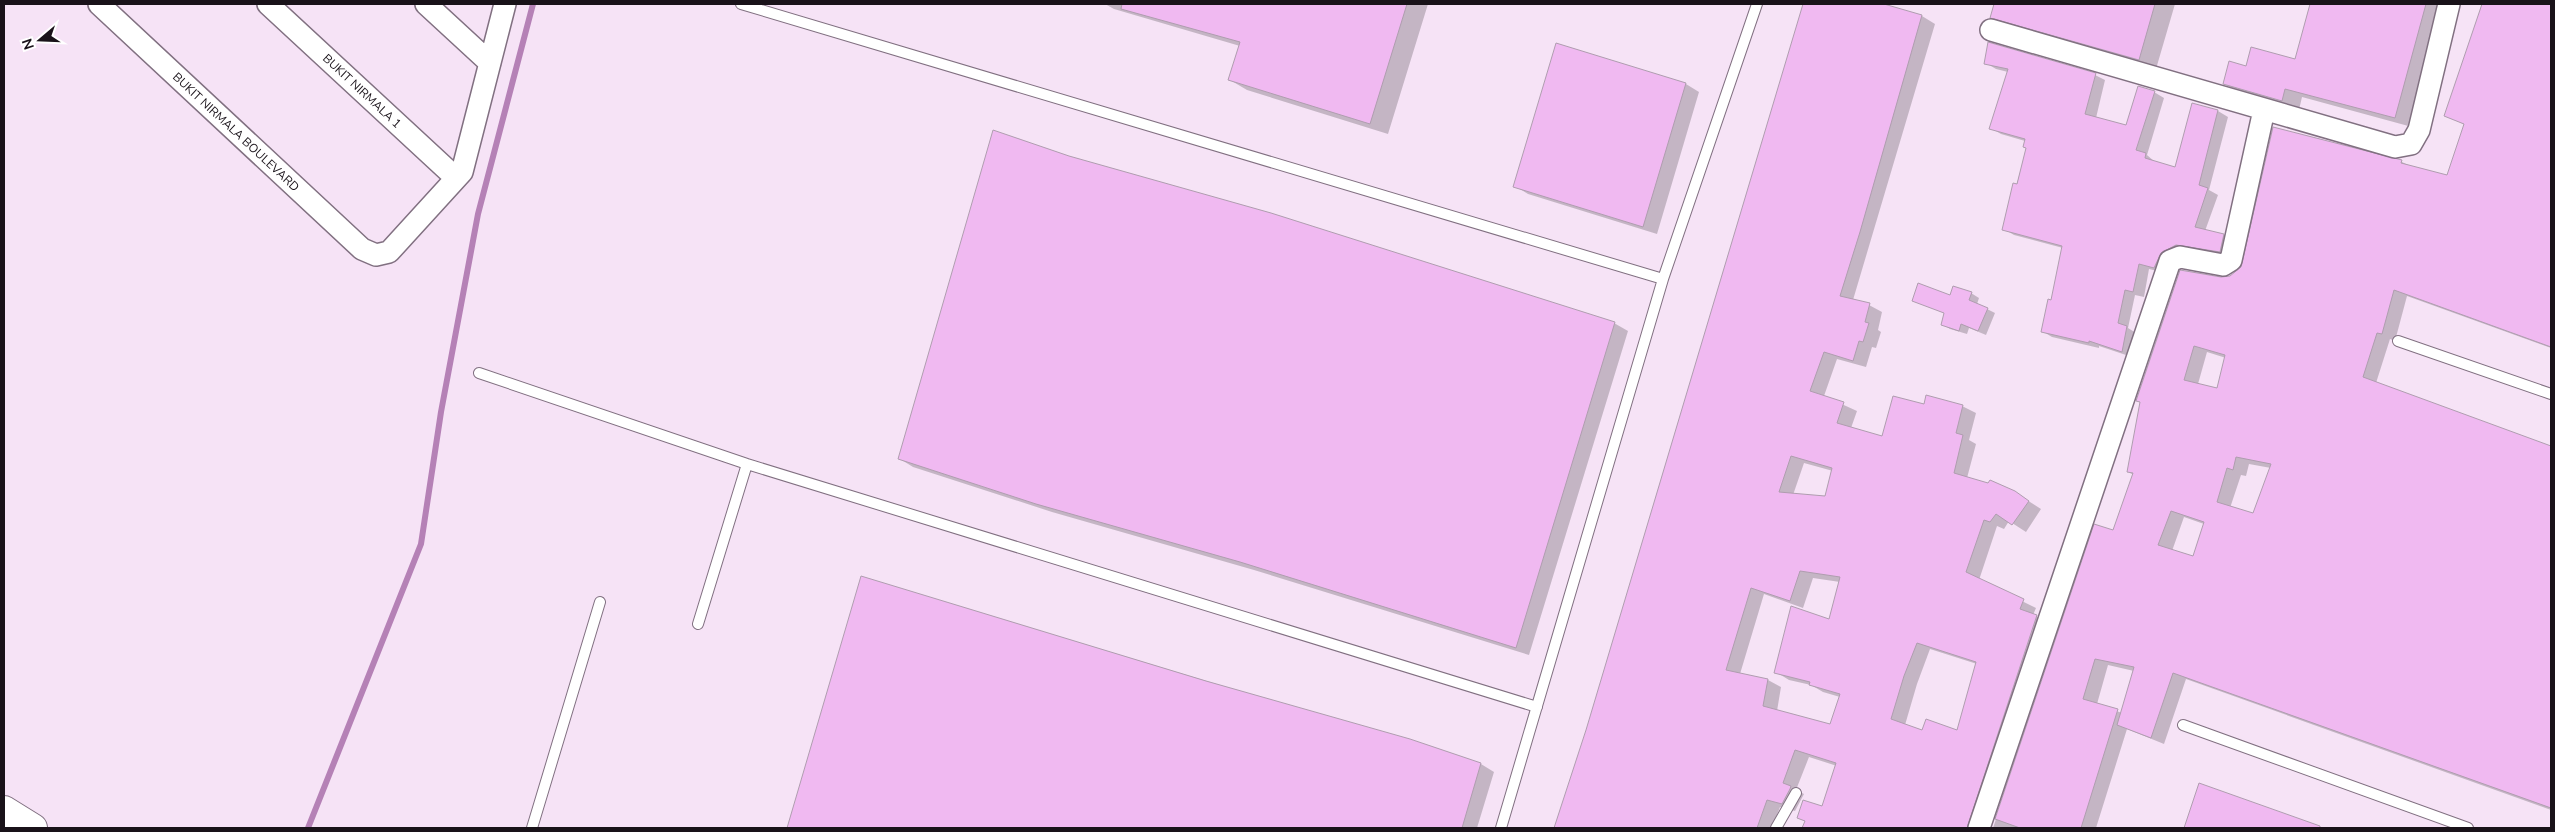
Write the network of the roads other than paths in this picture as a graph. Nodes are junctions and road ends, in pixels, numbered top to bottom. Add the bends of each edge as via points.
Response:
1 (99, 4) edge
2 (268, 4) edge
3 (426, 4) edge
4 (506, 4) edge
5 (741, 4) edge
6 (1757, 4) edge
7 (2449, 4) edge
8 (1992, 30) dead end
9 (490, 63) junction
10 (2264, 110) junction
11 (456, 178) junction
12 (1663, 279) junction
13 (2398, 341) dead end
14 (480, 373) dead end
15 (2551, 394) edge
16 (747, 464) junction
17 (600, 602) dead end
18 (698, 624) dead end
19 (1537, 707) junction
20 (2183, 725) dead end
21 (1796, 793) dead end
22 (4, 810) edge
23 (33, 828) edge
24 (532, 828) edge
25 (1501, 828) edge
26 (1776, 828) edge
27 (1979, 828) edge
28 (2468, 828) edge

1 - 11 street, BUKIT NIRMALA BOULEVARD via 362,249 376,255 389,252
2 - 11 street, BUKIT NIRMALA 1
3 - 9 street
4 - 9 street
5 - 12 lane
6 - 12 lane
7 - 10 street via 2419,130 2411,144 2395,147
8 - 10 street
9 - 11 street via 462,172
10 - 27 street via 2231,260 2223,265 2180,257 2170,261
12 - 19 lane
13 - 15 lane
14 - 16 lane
16 - 18 lane
16 - 19 lane
17 - 24 lane
19 - 25 lane
20 - 28 lane
21 - 26 lane
22 - 23 highway

